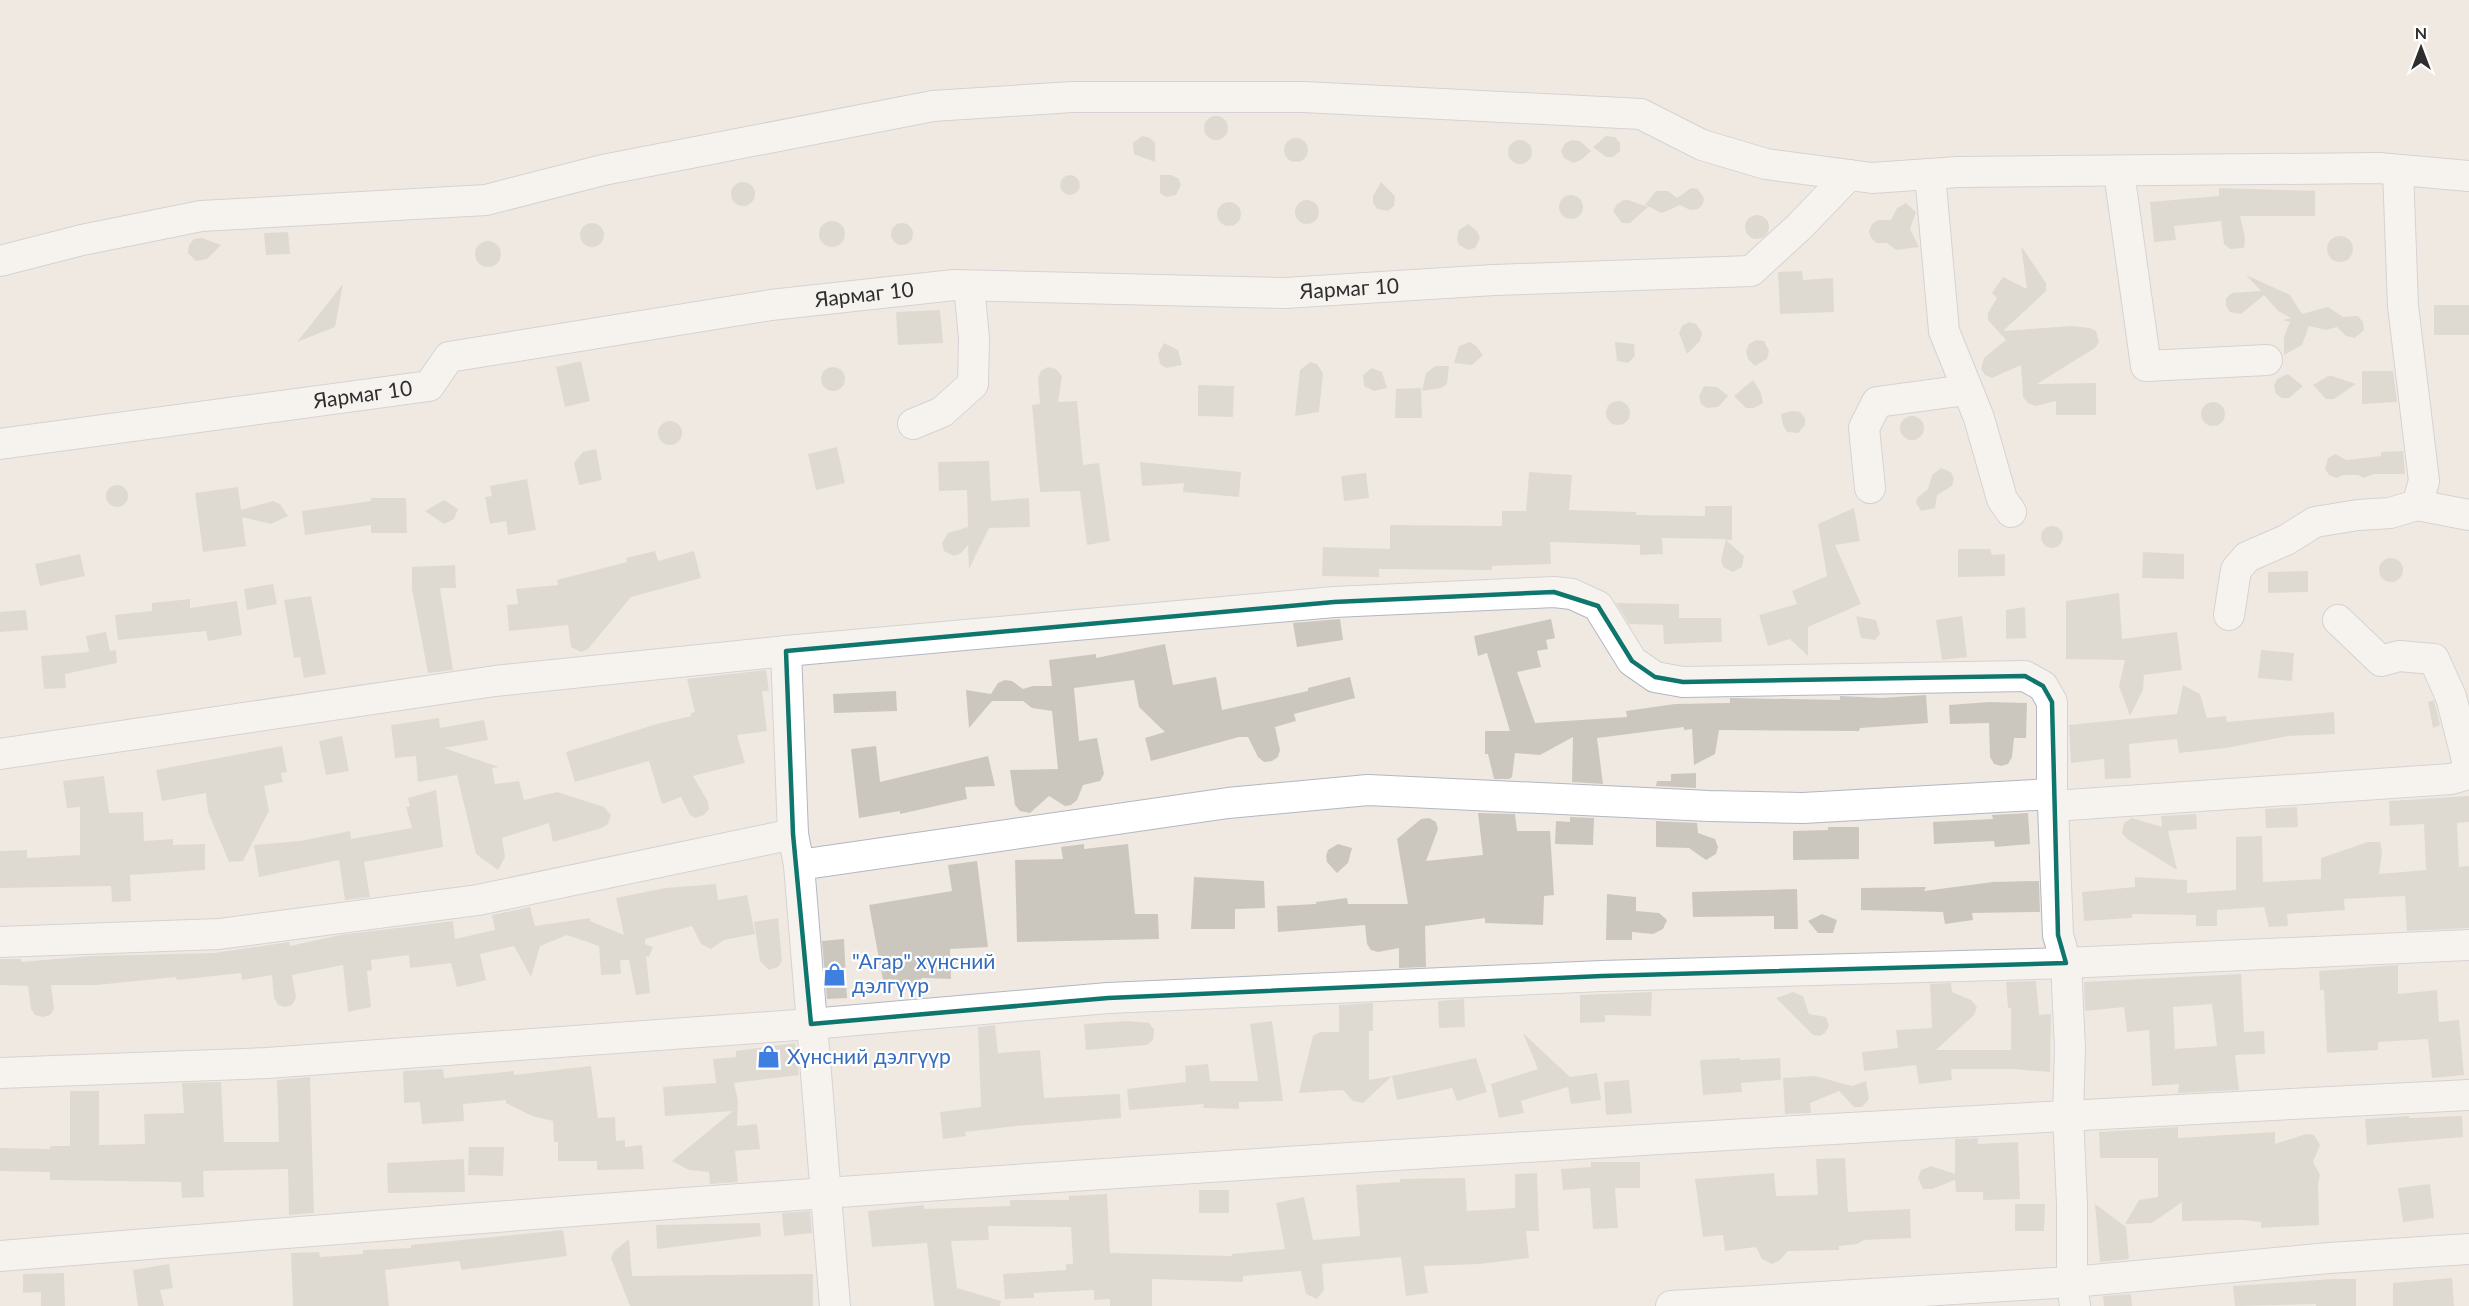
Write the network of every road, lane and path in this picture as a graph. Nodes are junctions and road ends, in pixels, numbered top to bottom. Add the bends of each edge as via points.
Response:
1 (2398, 170) junction
2 (2119, 172) junction
3 (1930, 174) junction
4 (1849, 175) junction
5 (2469, 176) edge
6 (0, 261) edge
7 (969, 286) junction
8 (2268, 360) dead end
9 (1966, 390) junction
10 (913, 424) dead end
11 (0, 444) edge
12 (1870, 488) dead end
13 (2417, 505) junction
14 (2011, 512) dead end
15 (2469, 515) edge
16 (2229, 615) dead end
17 (2338, 620) dead end
18 (786, 651) junction
19 (0, 754) edge
20 (2469, 768) edge
21 (2469, 774) edge
22 (2052, 800) junction
23 (793, 834) junction
24 (799, 865) junction
25 (0, 942) edge
26 (2469, 945) edge
27 (2066, 963) junction
28 (811, 1024) junction
29 (0, 1073) edge
30 (2469, 1095) edge
31 (2068, 1115) junction
32 (827, 1192) junction
33 (2469, 1249) edge
34 (0, 1256) edge
35 (2073, 1294) edge
36 (835, 1306) edge
37 (1671, 1306) edge

1 - 2 street
1 - 5 street
1 - 13 street via 2403,306 2424,480
2 - 3 street
2 - 8 street via 2146,366
3 - 4 street via 1872,178
3 - 9 street via 1944,331
4 - 6 street via 1766,164 1702,145 1641,114 1304,97 1072,97 933,106 603,170 486,200 201,216
4 - 7 street, Яармаг 10 via 1751,271 1494,280 1285,293
7 - 10 street via 973,384 942,412
7 - 11 street, Яармаг 10 via 771,305 449,357 429,386
9 - 12 street via 1877,402 1864,428
9 - 14 street via 1979,418 2002,499
13 - 15 street
13 - 16 street via 2391,513 2315,522 2247,557 2236,570
17 - 20 street via 2381,661 2399,656 2434,659 2451,697
18 - 19 street via 495,681
18 - 22 street via 1334,602 1572,594 1598,606 1632,661 1655,677 1683,682 2025,676 2043,686 2052,702
18 - 23 street
21 - 22 street via 2451,779
22 - 24 street via 1803,808 1368,790 1228,803
22 - 27 street via 2058,935
23 - 24 street
23 - 25 street via 478,900 219,934
24 - 28 street
26 - 27 street
27 - 28 street via 1602,976 1108,998
27 - 31 street
28 - 29 street via 267,1063
28 - 32 street
30 - 31 street
31 - 32 street
31 - 35 street
32 - 34 street
32 - 36 street
33 - 35 street via 2329,1258
35 - 37 street

